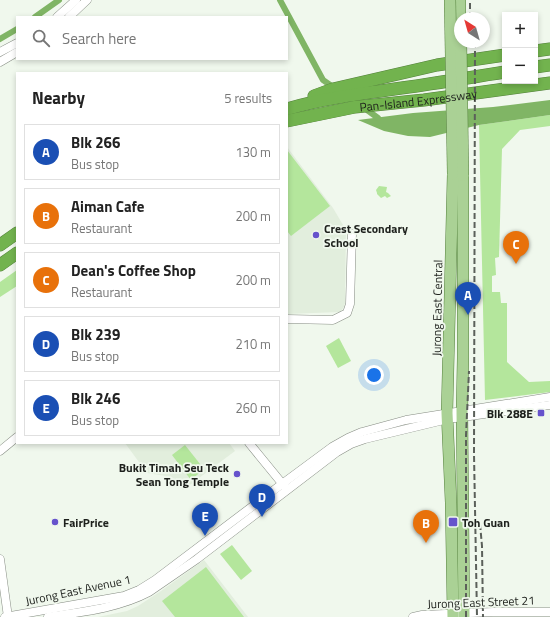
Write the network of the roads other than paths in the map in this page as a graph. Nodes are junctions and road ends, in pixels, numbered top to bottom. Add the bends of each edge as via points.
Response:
1 (76, 0) edge
2 (87, 0) edge
3 (450, 0) edge
4 (460, 0) edge
5 (460, 12) edge
6 (58, 16) edge
7 (70, 16) edge
8 (16, 44) edge
9 (461, 48) edge
10 (550, 49) edge
11 (538, 51) edge
12 (0, 52) edge
13 (16, 53) edge
14 (502, 55) edge
15 (0, 62) edge
16 (550, 65) edge
17 (538, 67) edge
18 (502, 73) edge
19 (550, 83) edge
20 (550, 88) edge
21 (505, 89) junction
22 (338, 91) junction
23 (288, 109) edge
24 (288, 121) edge
25 (458, 175) junction
26 (16, 233) edge
27 (16, 233) edge
28 (352, 234) dead end
29 (0, 241) edge
30 (0, 245) edge
31 (16, 254) edge
32 (0, 265) edge
33 (288, 319) edge
34 (550, 397) edge
35 (550, 405) edge
36 (462, 413) junction
37 (448, 416) junction
38 (16, 438) edge
39 (250, 444) edge
40 (0, 451) edge
41 (284, 487) junction
42 (0, 559) edge
43 (89, 610) edge
44 (550, 612) edge
45 (458, 615) edge
46 (7, 617) edge
47 (48, 617) edge
48 (413, 617) edge

1 - 6 street
2 - 7 street
3 - 25 main road, Jurong East Central, bridge
4 - 5 main road
8 - 12 street
9 - 25 main road, Jurong East Central, bridge
10 - 11 highway
13 - 15 street
14 - 22 highway via 437,64
16 - 17 highway
18 - 22 highway, Pan-Island Expressway via 354,94
19 - 21 highway, Pan-Island Expressway
20 - 21 highway
21 - 24 highway, Pan-Island Expressway via 356,107
22 - 23 highway via 311,97 302,104
25 - 36 main road, Jurong East Central
25 - 37 main road, Jurong East Central
26 - 29 highway
27 - 30 highway
28 - 33 street via 350,304 347,313 333,320
31 - 32 highway
34 - 36 street
35 - 36 street
36 - 37 street, Jurong East Avenue 1
36 - 45 main road, Jurong East Central
37 - 41 street, Jurong East Avenue 1 via 390,424 348,438 332,447
37 - 45 main road, Jurong East Central
38 - 40 street
39 - 41 street
41 - 43 street, Jurong East Avenue 1 via 155,580 139,590
42 - 46 street
43 - 46 street, Jurong East Avenue 1
43 - 47 street, Jurong East Avenue 1
44 - 45 street, Jurong East Street 21
45 - 48 street, Jurong East Street 21

